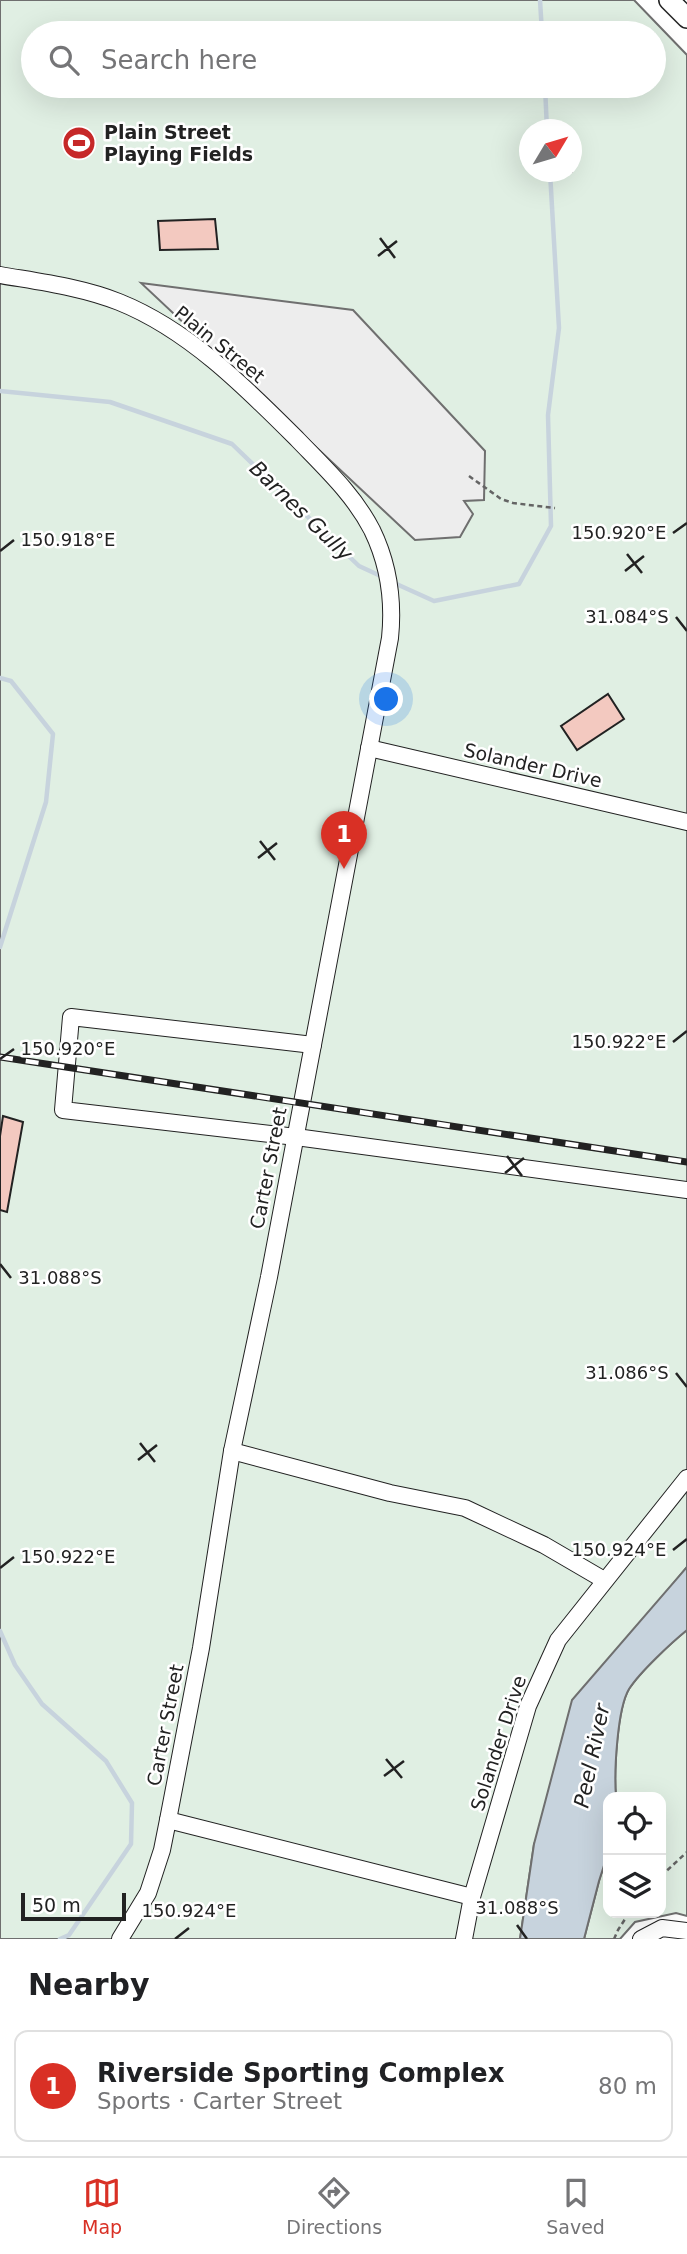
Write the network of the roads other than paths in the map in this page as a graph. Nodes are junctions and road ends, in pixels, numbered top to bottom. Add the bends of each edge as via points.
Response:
1 (0, 275) edge
2 (285, 427) joint
3 (369, 748) junction
4 (687, 822) edge
5 (313, 1045) junction
6 (296, 1137) junction
7 (687, 1190) edge
8 (232, 1451) junction
9 (687, 1478) edge
10 (604, 1580) junction
11 (168, 1820) junction
12 (472, 1897) junction
13 (687, 1931) edge
14 (642, 1938) edge
15 (120, 1939) edge
16 (464, 1939) edge

1 - 2 street, Plain Street via 74,288 159,322 198,349
2 - 3 street, Carter Street via 356,503 388,572 390,638
3 - 4 street, Solander Drive
3 - 5 street, Carter Street
5 - 6 street, Carter Street
5 - 6 street via 71,1017 63,1110
6 - 7 street
6 - 8 street, Carter Street
8 - 10 street via 465,1508
8 - 11 street, Carter Street
9 - 10 street, Solander Drive
10 - 12 street, Solander Drive via 558,1640 528,1706
11 - 12 street
11 - 15 street, Carter Street via 148,1893
12 - 16 street, Solander Drive
13 - 14 street via 662,1928

